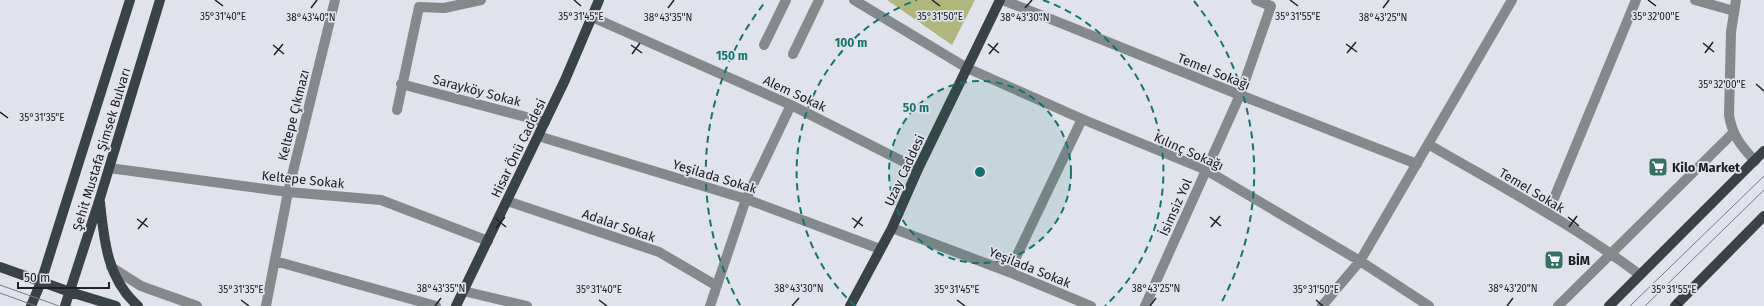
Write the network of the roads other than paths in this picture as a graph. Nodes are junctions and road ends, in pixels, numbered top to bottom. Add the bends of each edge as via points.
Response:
1 (130, 0) edge
2 (160, 0) edge
3 (334, 0) edge
4 (481, 0) edge
5 (599, 0) edge
6 (786, 0) edge
7 (819, 0) edge
8 (854, 0) edge
9 (1000, 0) edge
10 (1003, 0) edge
11 (1256, 0) edge
12 (1512, 0) edge
13 (1636, 0) edge
14 (1695, 0) edge
15 (1736, 0) edge
16 (1734, 11) junction
17 (592, 17) junction
18 (764, 44) dead end
19 (793, 54) dead end
20 (967, 68) junction
21 (401, 84) junction
22 (1240, 95) junction
23 (791, 105) junction
24 (397, 110) dead end
25 (1082, 119) junction
26 (545, 122) junction
27 (1733, 133) junction
28 (538, 136) junction
29 (1428, 144) junction
30 (1764, 151) edge
31 (1755, 161) junction
32 (1416, 164) junction
33 (109, 168) junction
34 (918, 169) junction
35 (1206, 170) junction
36 (288, 192) junction
37 (100, 198) junction
38 (746, 198) junction
39 (507, 201) junction
40 (1548, 214) junction
41 (1764, 216) edge
42 (892, 228) junction
43 (488, 241) junction
44 (880, 249) junction
45 (1612, 253) junction
46 (275, 261) junction
47 (1360, 261) junction
48 (0, 267) edge
49 (111, 267) junction
50 (1009, 272) junction
51 (1640, 275) junction
52 (41, 282) junction
53 (717, 286) junction
54 (463, 291) junction
55 (70, 292) junction
56 (31, 306) edge
57 (65, 306) edge
58 (116, 306) edge
59 (138, 306) edge
60 (197, 306) edge
61 (266, 306) edge
62 (436, 306) edge
63 (456, 306) edge
64 (527, 306) edge
65 (710, 306) edge
66 (850, 306) edge
67 (1091, 306) edge
68 (1145, 306) edge
69 (1317, 306) edge
70 (1322, 306) edge
71 (1429, 306) edge
72 (1558, 306) edge
73 (1609, 306) edge
74 (1675, 306) edge

1 - 52 main road, Şehit Mustafa Şimsek Bulvarı
2 - 33 main road, Şehit Mustafa Şimsek Bulvarı
3 - 36 street, Keltepe Çıkmazı
4 - 21 street via 444,8 419,7
5 - 17 main road, Hisar Önü Caddesi
6 - 18 street
7 - 19 street
8 - 20 street, Kılınç Sokağı
9 - 20 main road, Uzay Caddesi
10 - 22 street, Temel Sokağı
11 - 22 street, İsimsiz Yol via 1271,6
12 - 29 street
13 - 40 street
14 - 16 street
15 - 16 street
16 - 27 street via 1729,115
17 - 23 street, Alem Sokak
17 - 26 main road, Hisar Önü Caddesi
20 - 25 street, Kılınç Sokağı
20 - 34 main road, Uzay Caddesi
21 - 24 street
21 - 26 street, Sarayköy Sokak
22 - 32 street, Temel Sokağı
22 - 35 street, İsimsiz Yol
23 - 34 street, Alem Sokak
23 - 38 street
25 - 35 street, Kılınç Sokağı
25 - 50 street
26 - 28 main road, Hisar Önü Caddesi
27 - 31 street
27 - 45 street
28 - 38 street, Yeşilada Sokak
28 - 39 main road, Hisar Önü Caddesi
29 - 32 street
29 - 40 street, Temel Sokak
30 - 31 main road
31 - 51 main road
32 - 47 street
33 - 36 street, Keltepe Sokak
33 - 37 main road, Şehit Mustafa Şimsek Bulvarı
34 - 42 main road, Uzay Caddesi
35 - 47 street, Kılınç Sokağı
35 - 68 street, İsimsiz Yol
36 - 43 street, Keltepe Sokak via 381,200
36 - 46 street, Keltepe Çıkmazı
37 - 49 main road
37 - 55 main road, Şehit Mustafa Şimsek Bulvarı
38 - 44 street, Yeşilada Sokak
38 - 53 street
39 - 43 main road, Hisar Önü Caddesi
39 - 53 street, Adalar Sokak via 659,252
40 - 45 street, Temel Sokak
41 - 74 main road
42 - 44 main road, Uzay Caddesi
42 - 50 street, Yeşilada Sokak
43 - 54 main road, Hisar Önü Caddesi
44 - 66 main road, Uzay Caddesi
45 - 51 street, Temel Sokak
45 - 72 street
46 - 61 street, Keltepe Çıkmazı
46 - 62 street
47 - 69 street
47 - 70 street
47 - 71 street, Kılınç Sokağı
48 - 52 main road
49 - 59 main road via 119,284
49 - 60 street via 141,286
50 - 67 street, Yeşilada Sokak
51 - 73 main road
52 - 55 main road
52 - 56 main road, Şehit Mustafa Şimsek Bulvarı
53 - 65 street
54 - 63 main road, Hisar Önü Caddesi
54 - 64 street
55 - 57 main road, Şehit Mustafa Şimsek Bulvarı
55 - 58 main road

